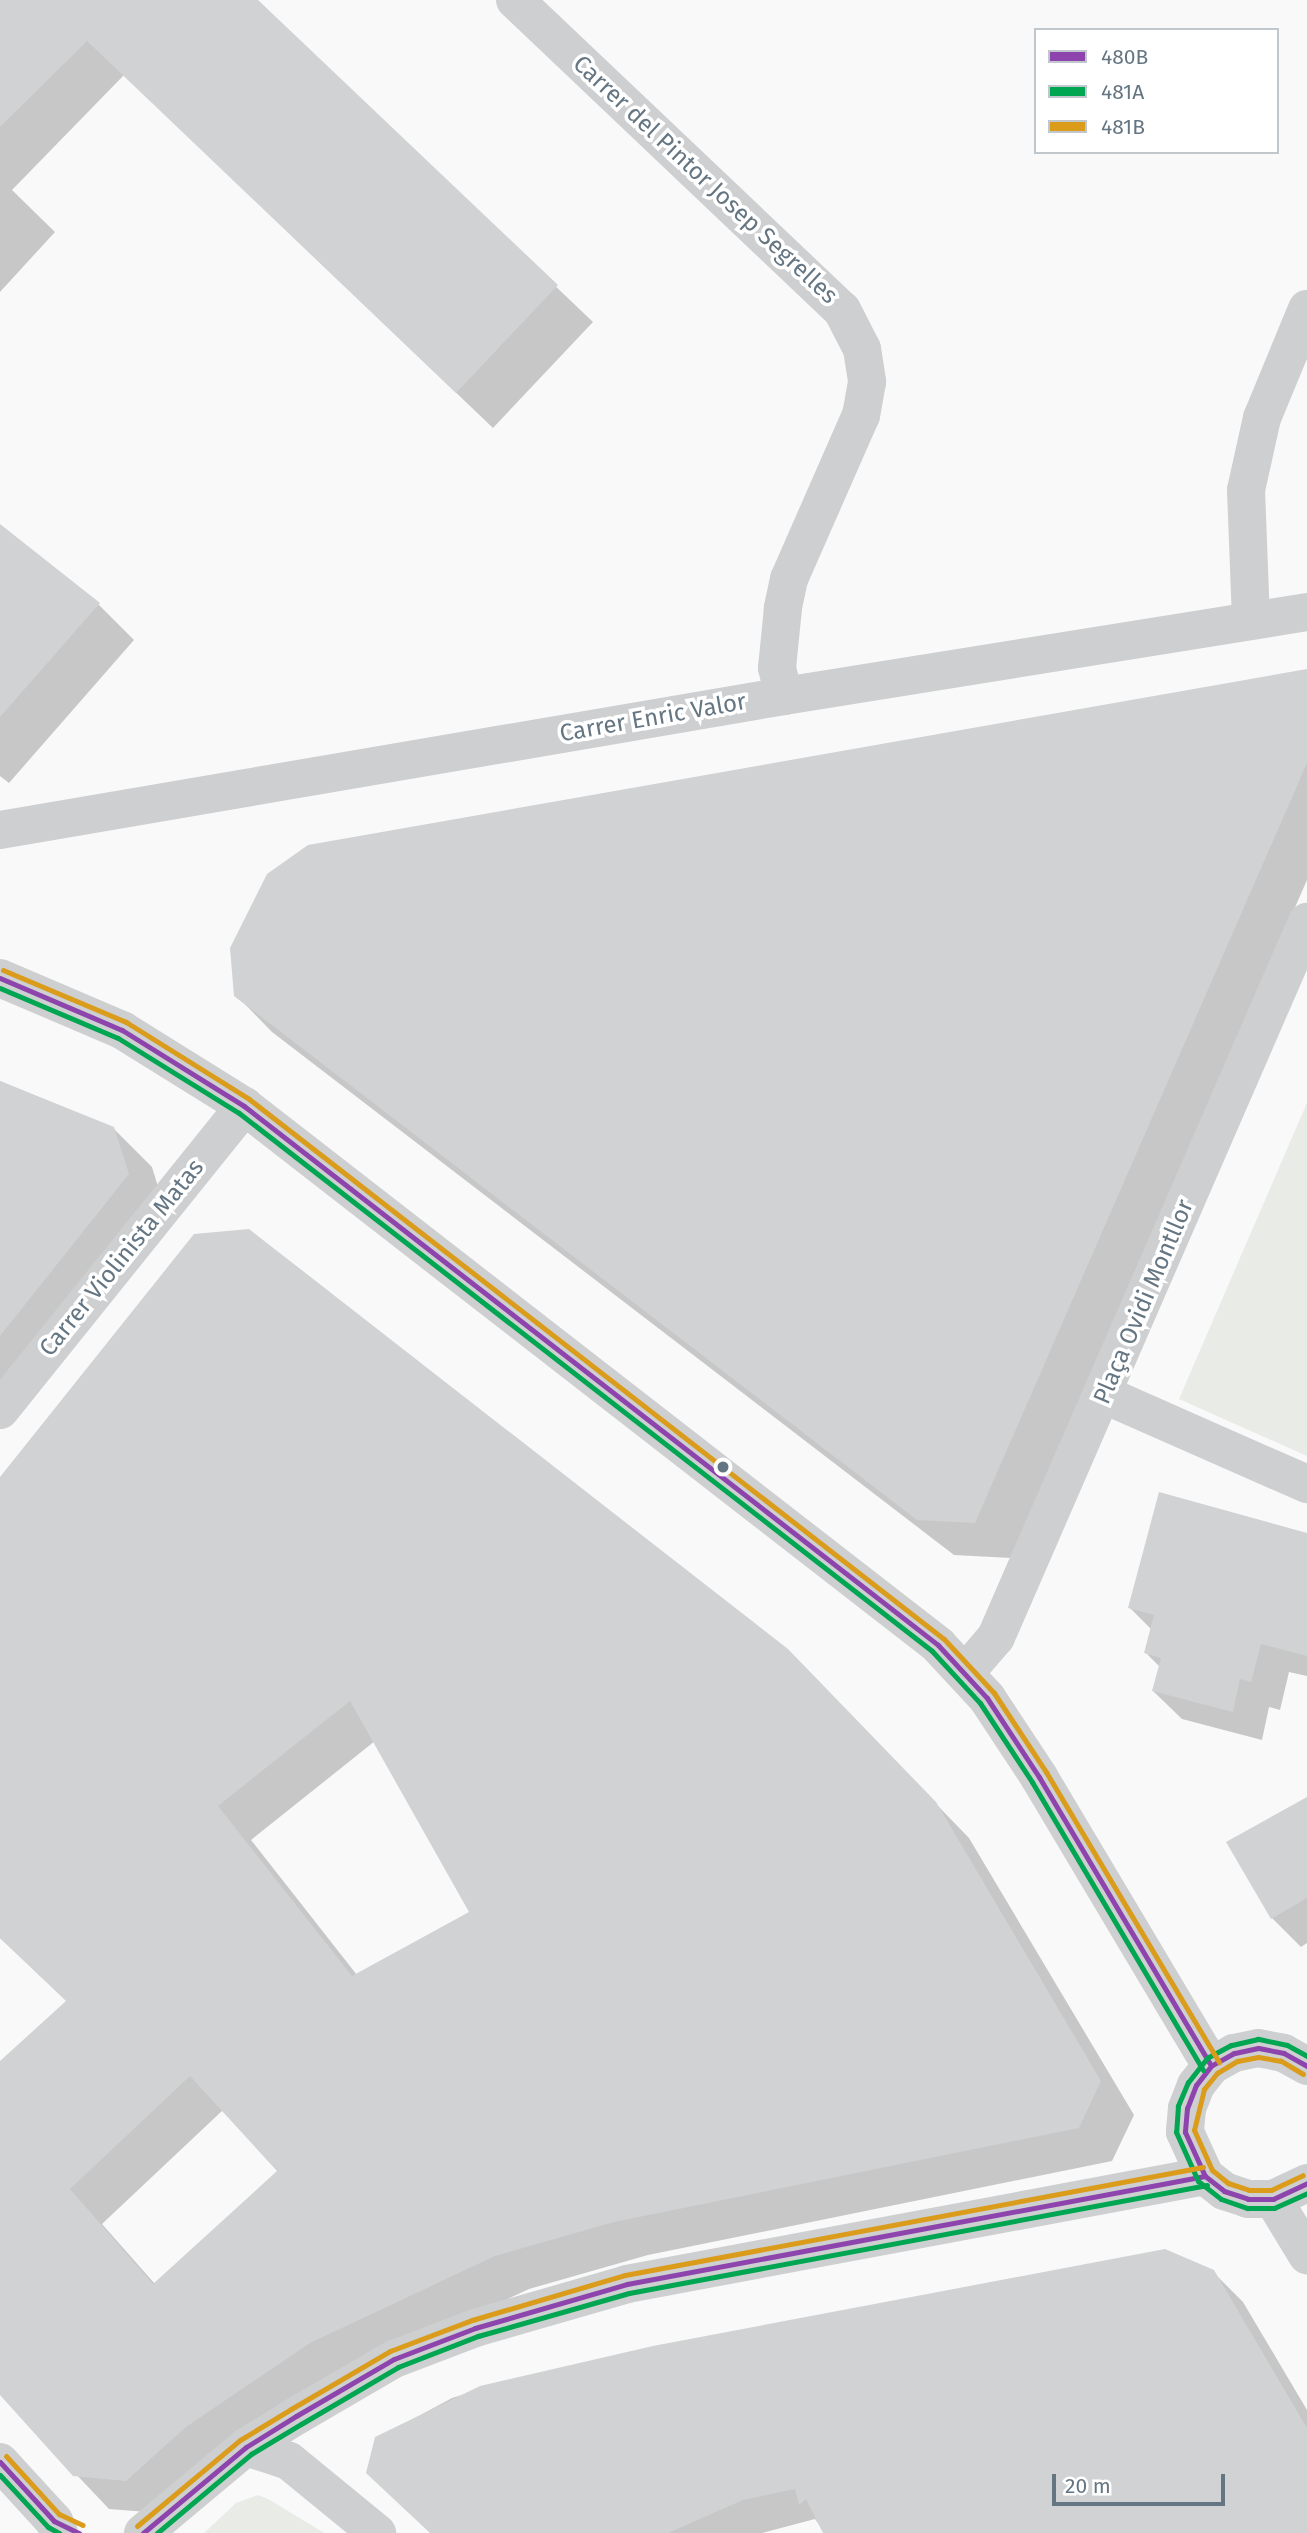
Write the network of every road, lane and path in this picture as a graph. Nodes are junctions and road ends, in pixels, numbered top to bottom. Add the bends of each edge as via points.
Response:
1 (515, 0) edge
2 (1307, 309) edge
3 (1307, 612) edge
4 (1251, 620) junction
5 (784, 696) junction
6 (0, 830) edge
7 (1307, 922) edge
8 (0, 978) edge
9 (244, 1105) junction
10 (1105, 1395) junction
11 (0, 1410) edge
12 (1307, 1484) edge
13 (965, 1672) junction
14 (1211, 2066) junction
15 (1307, 2066) edge
16 (1205, 2176) junction
17 (1307, 2183) edge
18 (1273, 2199) junction
19 (1307, 2255) edge
20 (246, 2447) junction
21 (0, 2462) edge
22 (64, 2529) edge
23 (143, 2533) edge
24 (377, 2533) edge

1 - 5 street, Carrer del Pintor Josep Segrelles via 842,310 862,349 867,382 861,415 789,579 776,668
2 - 4 street via 1262,418 1246,490
3 - 4 street, Carrer Enric Valor
4 - 5 street, Carrer Enric Valor
5 - 6 street, Carrer Enric Valor
7 - 10 street, Plaça Ovidi Montllor
8 - 9 street via 122,1030
9 - 11 street, Carrer Violinista Matas
9 - 13 street via 888,1604
10 - 12 street
10 - 13 street, Plaça Ovidi Montllor via 996,1637
13 - 14 street via 1039,1777
14 - 15 street via 1234,2053 1258,2049 1284,2053
14 - 16 street via 1196,2085 1187,2108 1185,2132
16 - 18 street via 1224,2191 1248,2199
16 - 20 street via 577,2295 394,2359
17 - 18 street
18 - 19 street
20 - 23 street
20 - 24 street via 289,2461
21 - 22 street

